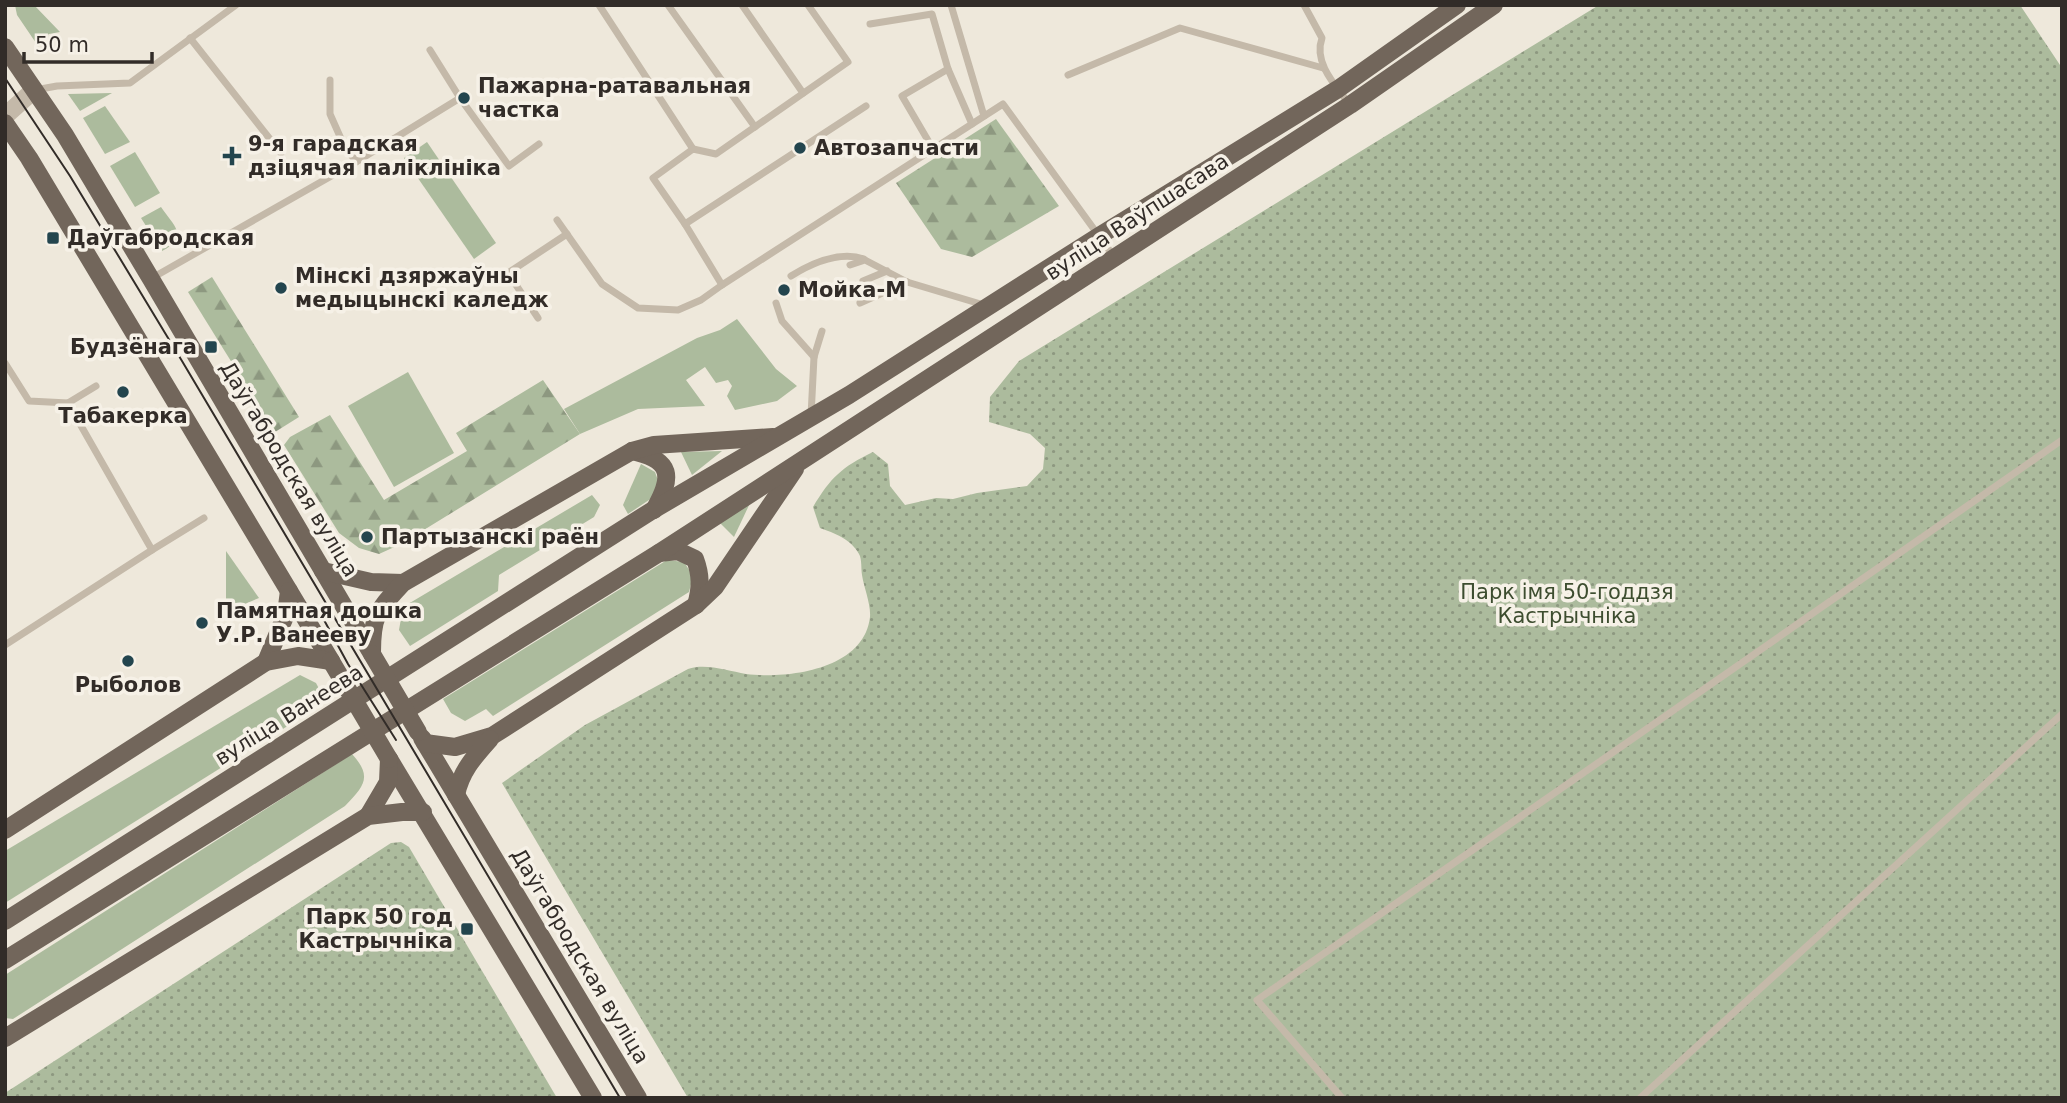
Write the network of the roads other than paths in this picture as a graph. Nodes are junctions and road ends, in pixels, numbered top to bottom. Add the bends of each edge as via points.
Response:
1 (236, 5) edge
2 (598, 5) edge
3 (668, 5) edge
4 (742, 5) edge
5 (808, 5) edge
6 (951, 5) edge
7 (1304, 5) edge
8 (1457, 5) edge
9 (1494, 5) edge
10 (870, 24) dead end
11 (190, 38) junction
12 (5, 47) edge
13 (430, 50) dead end
14 (1324, 68) junction
15 (948, 69) junction
16 (1068, 75) dead end
17 (330, 80) dead end
18 (1338, 89) junction
19 (34, 90) junction
20 (803, 93) junction
21 (460, 98) junction
22 (1350, 105) junction
23 (866, 106) dead end
24 (5, 116) edge
25 (984, 116) junction
26 (5, 123) edge
27 (972, 124) junction
28 (754, 127) junction
29 (539, 144) dead end
30 (693, 149) junction
31 (933, 149) junction
32 (281, 153) dead end
33 (356, 162) junction
34 (557, 220) dead end
35 (685, 224) junction
36 (567, 234) junction
37 (1099, 236) junction
38 (1115, 258) junction
39 (865, 260) junction
40 (850, 265) dead end
41 (887, 271) junction
42 (791, 276) dead end
43 (151, 279) junction
44 (863, 281) dead end
45 (907, 282) junction
46 (723, 285) junction
47 (776, 303) dead end
48 (860, 303) dead end
49 (988, 306) junction
50 (538, 318) dead end
51 (822, 331) dead end
52 (814, 358) junction
53 (5, 363) edge
54 (96, 386) dead end
55 (849, 395) joint
56 (68, 403) junction
57 (811, 418) junction
58 (780, 436) junction
59 (2062, 440) edge
60 (632, 451) junction
61 (801, 460) junction
62 (653, 510) junction
63 (204, 518) dead end
64 (152, 550) junction
65 (659, 553) junction
66 (323, 571) junction
67 (403, 583) junction
68 (289, 591) junction
69 (696, 605) junction
70 (5, 645) edge
71 (372, 654) junction
72 (331, 661) junction
73 (266, 662) junction
74 (2062, 714) edge
75 (492, 736) junction
76 (422, 737) junction
77 (389, 759) junction
78 (456, 795) junction
79 (422, 813) junction
80 (368, 816) junction
81 (5, 830) edge
82 (5, 921) edge
83 (5, 960) edge
84 (8, 1035) edge
85 (593, 1098) edge
86 (638, 1098) edge
87 (1342, 1098) edge
88 (1640, 1098) edge

1 - 11 lane
2 - 30 lane
3 - 28 lane
4 - 20 lane
5 - 20 lane via 848,62
6 - 25 lane
7 - 14 lane via 1322,38 1318,48
8 - 18 main road, вуліца Ваўпшасава
9 - 22 main road, вуліца Ваўпшасава
10 - 15 lane via 932,14
11 - 19 lane via 130,83
11 - 32 lane
12 - 19 main road, Даўгабродская вуліца
13 - 21 lane
14 - 16 lane via 1180,28
14 - 18 lane
15 - 27 lane
15 - 31 lane via 902,96
17 - 33 lane via 330,114
18 - 22 lane
18 - 37 main road, вуліца Ваўпшасава
19 - 24 street
19 - 43 main road, Даўгабродская вуліца
20 - 28 lane
21 - 29 lane via 509,166
21 - 33 lane
22 - 38 main road, вуліца Ваўпшасава
23 - 35 lane
25 - 27 lane
25 - 37 lane via 1003,104
26 - 68 main road
27 - 31 lane
28 - 30 lane via 716,154
30 - 35 lane via 653,178
31 - 46 lane
33 - 43 lane
34 - 36 lane
35 - 46 lane
36 - 46 lane via 601,284 638,308 678,310
36 - 50 lane via 508,273
37 - 38 lane
37 - 49 main road, вуліца Ваўпшасава
38 - 61 main road, вуліца Ваўпшасава
39 - 40 lane
39 - 41 lane
39 - 42 lane via 820,260
41 - 44 lane
41 - 45 lane
43 - 66 main road, Даўгабродская вуліца
45 - 48 lane
45 - 49 lane
47 - 52 lane via 782,321
49 - 55 main road, вуліца Ваўпшасава
51 - 52 lane
52 - 57 lane
53 - 56 lane via 29,401
54 - 56 lane
55 - 57 main road, вуліца Ванеева
56 - 64 lane
57 - 58 main road, вуліца Ванеева
58 - 60 main road via 654,445
58 - 62 main road, вуліца Ванеева
59 - 87 lane via 1257,1000
60 - 62 main road via 647,454 665,470 667,486
60 - 67 main road
61 - 65 main road
61 - 69 main road via 715,587
62 - 82 main road, вуліца Ванеева
63 - 64 lane
64 - 70 lane
65 - 69 main road via 678,551 695,559 701,591
65 - 83 main road
66 - 67 main road via 371,582
66 - 71 main road, Даўгабродская вуліца
67 - 71 main road via 379,608 372,627
68 - 72 main road
68 - 73 main road via 286,614
69 - 75 main road
71 - 76 main road, Даўгабродская вуліца, bridge
72 - 73 main road via 298,656
72 - 77 main road, bridge
73 - 81 main road
74 - 88 lane
75 - 76 main road via 455,747
75 - 78 main road via 469,762
76 - 78 main road, Даўгабродская вуліца
77 - 79 main road
77 - 80 main road via 388,782
78 - 86 main road, Даўгабродская вуліца
79 - 80 main road
79 - 85 main road
80 - 84 main road

